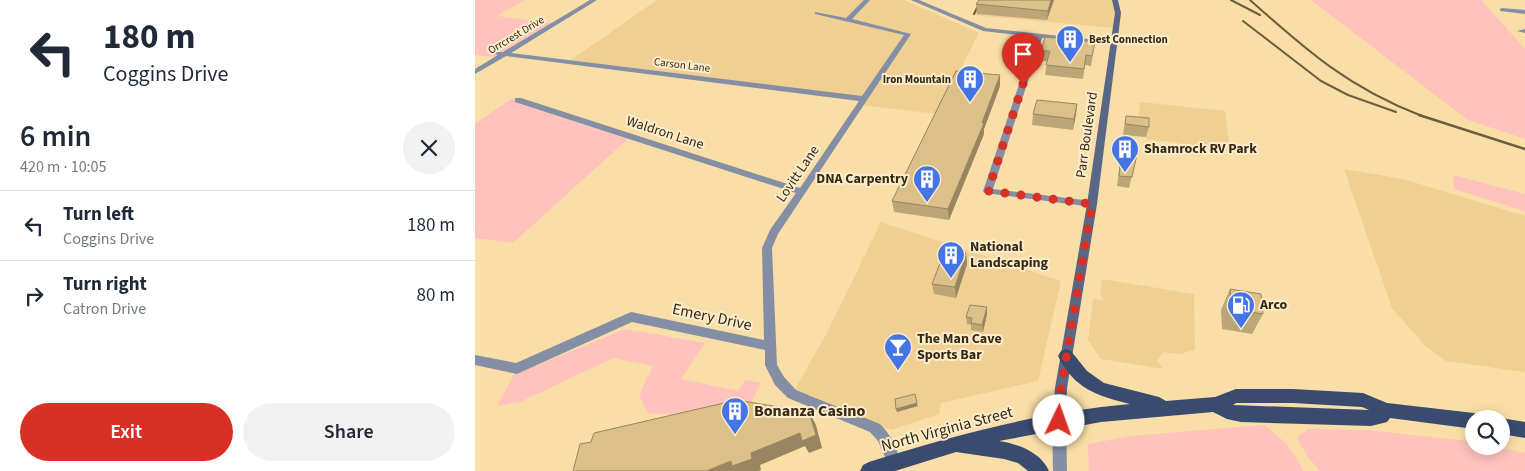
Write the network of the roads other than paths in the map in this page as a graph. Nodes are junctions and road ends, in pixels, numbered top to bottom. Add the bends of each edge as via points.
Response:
1 (593, 0) edge
2 (867, 0) edge
3 (914, 0) edge
4 (1115, 0) edge
5 (1502, 10) dead end
6 (1525, 12) edge
7 (817, 13) dead end
8 (849, 20) junction
9 (1039, 36) junction
10 (1114, 43) junction
11 (496, 53) dead end
12 (507, 54) junction
13 (475, 72) edge
14 (864, 99) junction
15 (518, 100) dead end
16 (803, 192) junction
17 (1092, 204) junction
18 (770, 346) junction
19 (1066, 356) junction
20 (475, 360) edge
21 (1171, 407) junction
22 (1465, 420) edge
23 (1059, 421) junction
24 (1510, 428) edge
25 (1525, 430) edge
26 (954, 445) junction
27 (895, 463) junction
28 (869, 471) edge
29 (1041, 471) edge
30 (1060, 471) edge

1 - 12 street, Orrcrest Drive
2 - 8 street
3 - 9 street via 985,30
4 - 10 main road, Parr Boulevard via 1118,13
5 - 6 street
7 - 8 street
8 - 14 street, Lovitt Lane via 908,34
9 - 10 street
9 - 17 street via 988,191
10 - 17 main road, Parr Boulevard
11 - 12 street, Carson Lane
12 - 13 street, Orrcrest Drive
12 - 14 street, Carson Lane
14 - 16 street, Lovitt Lane
15 - 16 street, Waldron Lane
16 - 18 street, Lovitt Lane via 767,248
17 - 19 main road, Parr Boulevard
18 - 20 street, Emery Drive via 631,317 517,369
18 - 27 street via 771,365 782,384 800,398 875,428 883,436
19 - 21 main road via 1082,376 1100,389
19 - 23 main road, Parr Boulevard
21 - 22 main road, North Virginia Street via 1215,404 1241,414 1371,418 1381,417 1387,410
21 - 23 main road, North Virginia Street
23 - 26 main road, North Virginia Street
23 - 30 street
24 - 25 main road
26 - 27 main road, North Virginia Street
26 - 29 main road via 1006,451 1028,459
27 - 28 main road, North Virginia Street

